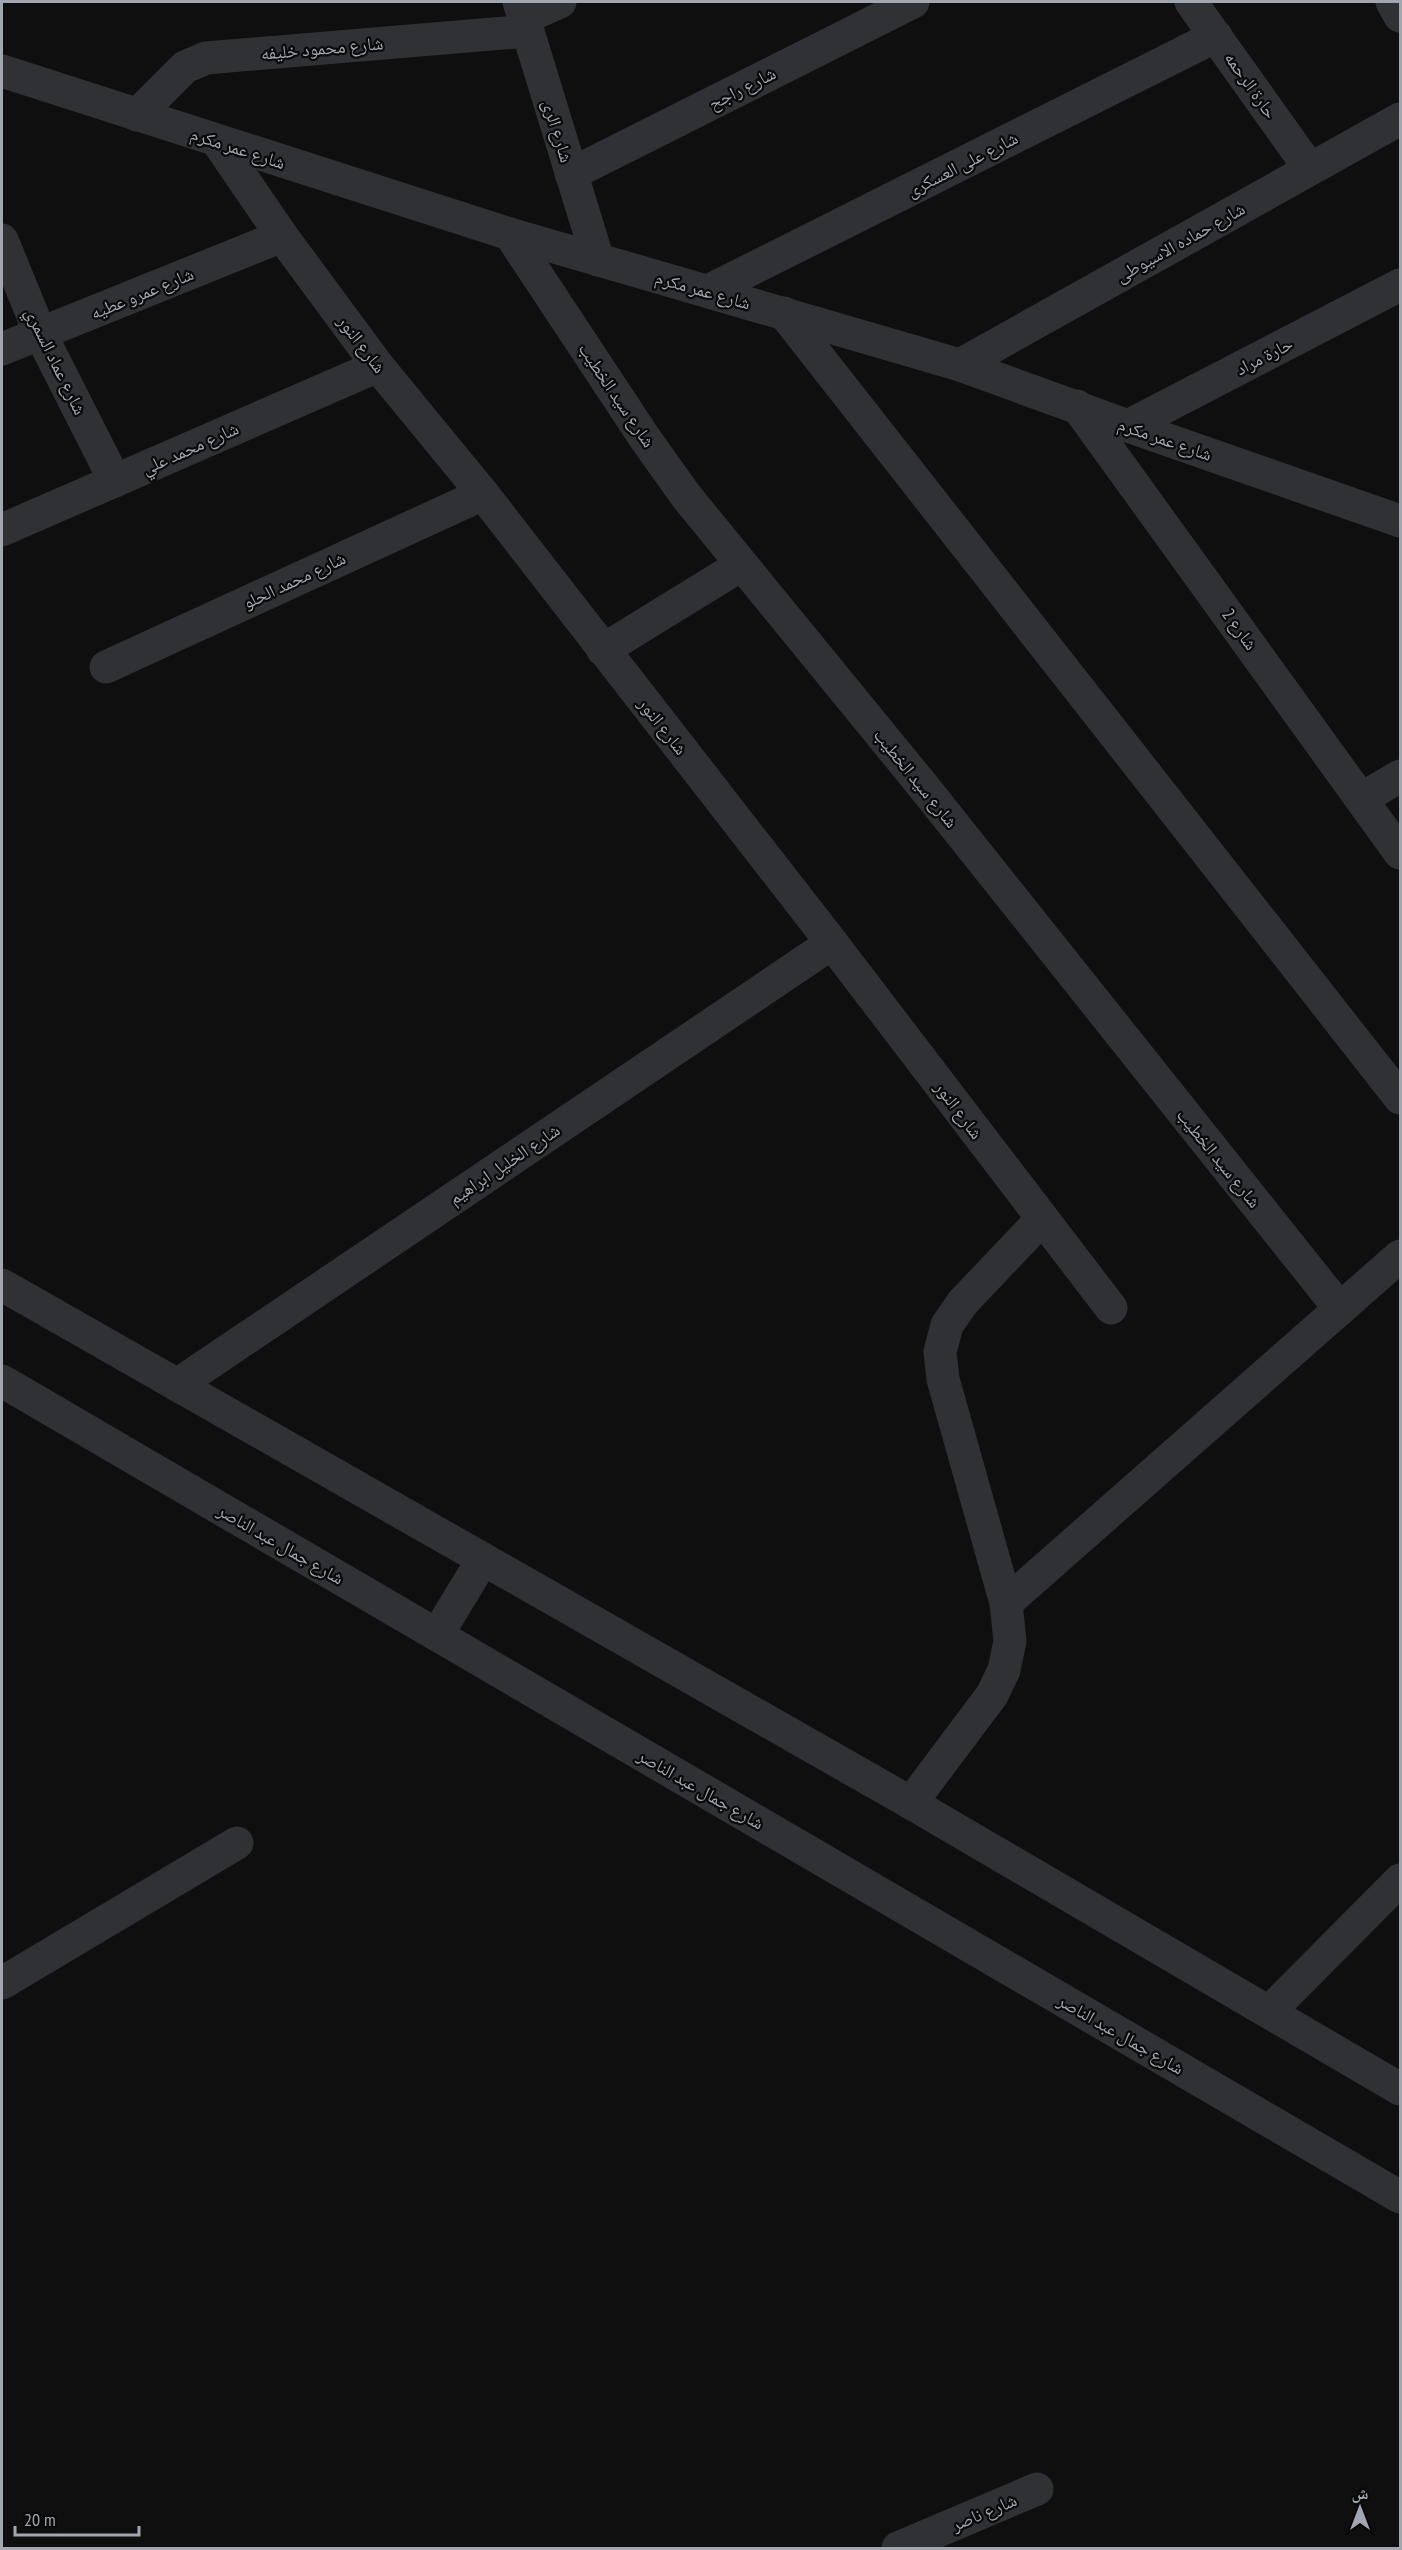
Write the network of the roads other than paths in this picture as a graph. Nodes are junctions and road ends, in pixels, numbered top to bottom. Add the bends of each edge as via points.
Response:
1 (560, 2) edge
2 (913, 2) edge
3 (1191, 2) edge
4 (1392, 2) edge
5 (1401, 16) edge
6 (524, 17) edge
7 (1216, 36) junction
8 (2, 71) edge
9 (137, 115) junction
10 (1401, 119) edge
11 (217, 141) junction
12 (1310, 169) junction
13 (571, 174) junction
14 (510, 234) junction
15 (282, 236) junction
16 (2, 240) edge
17 (598, 260) junction
18 (1401, 285) edge
19 (708, 291) junction
20 (784, 314) junction
21 (40, 333) junction
22 (2, 349) edge
23 (960, 365) junction
24 (378, 366) junction
25 (1077, 406) junction
26 (1128, 426) junction
27 (115, 480) junction
28 (483, 494) junction
29 (1401, 521) edge
30 (2, 530) edge
31 (741, 565) junction
32 (603, 650) junction
33 (106, 667) dead end
34 (1401, 776) edge
35 (1363, 798) junction
36 (1401, 853) edge
37 (832, 942) junction
38 (1401, 1098) edge
39 (1042, 1219) junction
40 (1401, 1256) edge
41 (2, 1285) edge
42 (1112, 1308) dead end
43 (1340, 1309) junction
44 (2, 1381) edge
45 (177, 1385) junction
46 (483, 1559) junction
47 (1006, 1603) junction
48 (437, 1635) junction
49 (911, 1803) junction
50 (237, 1843) dead end
51 (1401, 1880) edge
52 (2, 1983) edge
53 (1269, 2012) junction
54 (1401, 2089) edge
55 (1401, 2197) edge
56 (1037, 2489) dead end
57 (898, 2548) edge

1 - 6 street, شارع محمود خليفه
2 - 13 street, شارع راجح
3 - 7 street, حارة الرحمه
4 - 5 street
6 - 9 street, شارع محمود خليفه via 206,58 185,67
6 - 13 street, شارع الرى
7 - 12 street, حارة الرحمه
7 - 19 street, شارع على العسكرى
8 - 9 street, شارع عمر مكرم
9 - 11 street, شارع عمر مكرم
10 - 12 street, شارع حماده الاسيوطى
11 - 14 street, شارع عمر مكرم
11 - 15 street, شارع النور
12 - 23 street, شارع حماده الاسيوطى
13 - 17 street, شارع الرى
14 - 17 street, شارع عمر مكرم
14 - 31 street, شارع سيد الخطيب via 644,436
15 - 21 street, شارع عمرو عطيه
15 - 24 street, شارع النور
16 - 21 street, شارع عماد السمري
17 - 19 street, شارع عمر مكرم
18 - 26 street, حارة مراد
19 - 20 street, شارع عمر مكرم
20 - 23 street, شارع عمر مكرم
20 - 38 street
21 - 22 street, شارع عمرو عطيه
21 - 27 street, شارع عماد السمري
23 - 25 street, شارع عمر مكرم
24 - 27 street, شارع محمد علي
24 - 28 street, شارع النور
25 - 26 street, شارع عمر مكرم
25 - 35 street, شارع 2
26 - 29 street, شارع عمر مكرم
27 - 30 street, شارع محمد علي
28 - 32 street, شارع النور
28 - 33 street, شارع محمد الحلو
31 - 32 street
31 - 43 street, شارع سيد الخطيب via 923,786
32 - 37 street, شارع النور
34 - 35 street
35 - 36 street, شارع 2
37 - 39 street, شارع النور
37 - 45 street, شارع الخليل ابراهيم
39 - 42 street, شارع النور
39 - 47 street via 963,1302 947,1325 940,1352 943,1379
40 - 43 street
41 - 45 street
43 - 47 street
44 - 48 street, شارع جمال عبد الناصر
45 - 46 street
46 - 48 street
46 - 49 street
47 - 49 street via 1010,1641 1004,1670 992,1695
48 - 55 street, شارع جمال عبد الناصر
49 - 53 street
50 - 52 street
51 - 53 street
53 - 54 street
56 - 57 street, شارع ناصر

